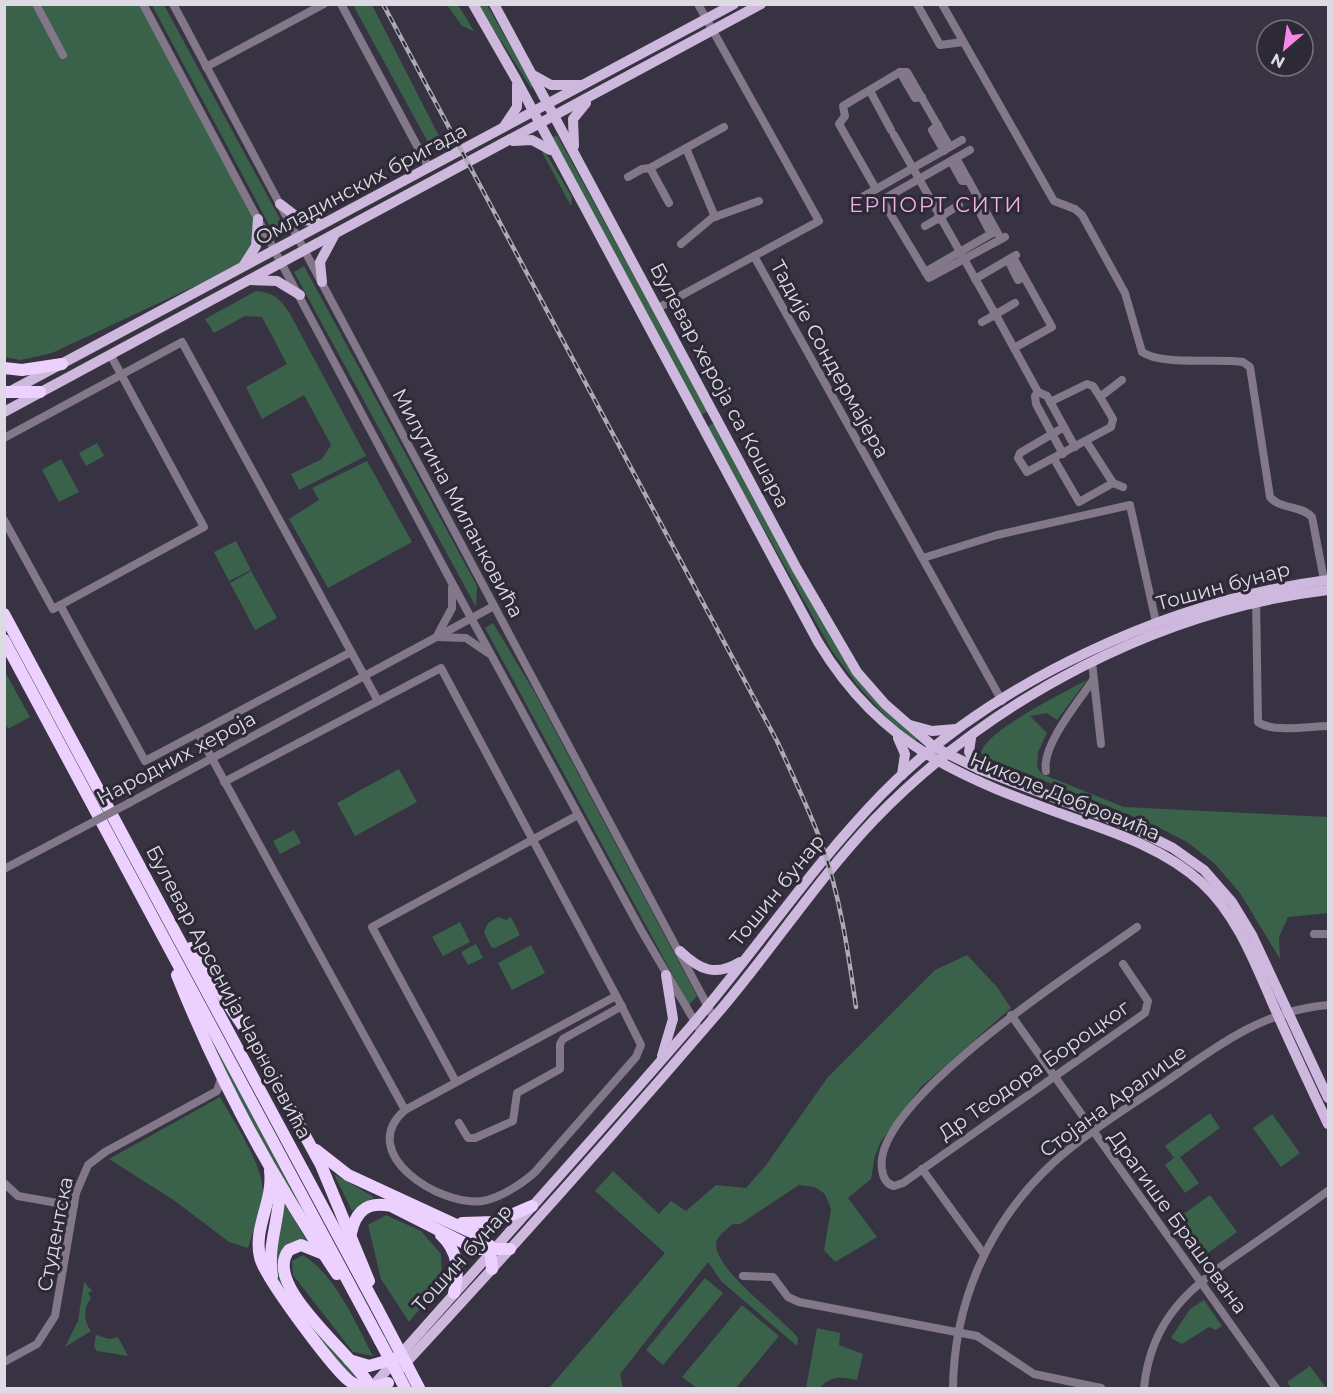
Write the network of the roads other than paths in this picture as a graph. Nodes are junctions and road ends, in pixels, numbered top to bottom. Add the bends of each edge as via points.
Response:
1 (36, 4) edge
2 (143, 4) edge
3 (173, 4) edge
4 (324, 4) edge
5 (341, 4) edge
6 (473, 4) edge
7 (494, 4) edge
8 (698, 4) edge
9 (734, 4) edge
10 (761, 4) edge
11 (917, 4) edge
12 (942, 4) edge
13 (706, 19) junction
14 (713, 31) junction
15 (963, 42) junction
16 (63, 55) dead end
17 (206, 66) junction
18 (533, 75) junction
19 (516, 79) junction
20 (586, 84) junction
21 (870, 91) junction
22 (592, 96) junction
23 (549, 104) junction
24 (534, 112) junction
25 (555, 116) junction
26 (540, 124) junction
27 (724, 128) dead end
28 (499, 131) junction
29 (962, 140) dead end
30 (507, 142) junction
31 (686, 148) junction
32 (947, 149) junction
33 (970, 150) dead end
34 (576, 155) junction
35 (559, 159) junction
36 (954, 159) junction
37 (429, 168) junction
38 (650, 168) junction
39 (912, 168) junction
40 (628, 177) dead end
41 (919, 179) junction
42 (879, 187) junction
43 (864, 196) dead end
44 (885, 198) junction
45 (759, 201) dead end
46 (669, 203) dead end
47 (280, 204) junction
48 (959, 205) dead end
49 (868, 208) dead end
50 (715, 217) junction
51 (940, 217) junction
52 (258, 219) junction
53 (329, 222) junction
54 (925, 226) dead end
55 (336, 232) junction
56 (298, 237) junction
57 (681, 244) dead end
58 (276, 249) junction
59 (304, 249) junction
60 (754, 256) junction
61 (962, 256) junction
62 (282, 261) junction
63 (241, 269) junction
64 (975, 279) junction
65 (247, 280) junction
66 (322, 282) junction
67 (300, 295) junction
68 (1015, 303) dead end
69 (658, 308) junction
70 (995, 315) junction
71 (982, 322) dead end
72 (1014, 348) junction
73 (110, 354) junction
74 (62, 364) junction
75 (4, 368) edge
76 (122, 375) junction
77 (1122, 380) dead end
78 (40, 392) junction
79 (1038, 392) junction
80 (5, 393) edge
81 (1100, 397) junction
82 (1050, 402) junction
83 (4, 412) edge
84 (715, 414) junction
85 (700, 423) junction
86 (1064, 427) junction
87 (1052, 434) junction
88 (4, 438) edge
89 (1086, 441) junction
90 (1075, 447) junction
91 (1063, 454) junction
92 (1054, 459) junction
93 (1113, 483) junction
94 (1123, 488) dead end
95 (4, 520) edge
96 (922, 558) junction
97 (451, 581) junction
98 (1327, 583) edge
99 (1256, 598) junction
100 (60, 605) junction
101 (494, 606) junction
102 (4, 614) edge
103 (471, 618) junction
104 (1156, 622) junction
105 (436, 637) junction
106 (4, 640) edge
107 (351, 652) junction
108 (493, 658) junction
109 (1092, 662) junction
110 (364, 676) junction
111 (1093, 680) junction
112 (378, 701) junction
113 (1002, 701) junction
114 (907, 724) junction
115 (1329, 726) edge
116 (962, 728) junction
117 (198, 733) junction
118 (897, 735) junction
119 (971, 738) junction
120 (1101, 744) dead end
121 (934, 747) junction
122 (924, 755) junction
123 (949, 755) junction
124 (211, 758) junction
125 (938, 763) junction
126 (979, 769) junction
127 (1046, 771) dead end
128 (902, 775) junction
129 (223, 780) junction
130 (578, 815) junction
131 (532, 840) junction
132 (4, 869) edge
133 (1137, 927) dead end
134 (1314, 934) dead end
135 (1329, 934) edge
136 (172, 938) junction
137 (680, 951) junction
138 (743, 961) junction
139 (1123, 964) dead end
140 (666, 975) junction
141 (616, 996) junction
142 (708, 1005) junction
143 (1329, 1005) edge
144 (622, 1006) junction
145 (1283, 1012) junction
146 (1011, 1015) junction
147 (714, 1018) junction
148 (694, 1022) junction
149 (701, 1032) junction
150 (660, 1062) junction
151 (222, 1076) junction
152 (1055, 1077) junction
153 (456, 1082) junction
154 (217, 1091) junction
155 (232, 1096) junction
156 (1329, 1098) edge
157 (405, 1110) junction
158 (459, 1124) dead end
159 (1329, 1124) edge
160 (1094, 1132) junction
161 (309, 1143) junction
162 (270, 1167) junction
163 (922, 1169) junction
164 (4, 1183) edge
165 (280, 1186) junction
166 (1329, 1191) edge
167 (74, 1206) junction
168 (532, 1206) junction
169 (453, 1222) junction
170 (434, 1228) junction
171 (351, 1233) junction
172 (510, 1248) junction
173 (492, 1251) junction
174 (983, 1253) junction
175 (322, 1254) junction
176 (492, 1269) junction
177 (743, 1276) dead end
178 (273, 1281) junction
179 (1200, 1281) junction
180 (454, 1293) junction
181 (371, 1310) junction
182 (958, 1331) junction
183 (328, 1358) junction
184 (345, 1358) junction
185 (397, 1358) junction
186 (4, 1362) edge
187 (386, 1386) edge
188 (342, 1389) edge
189 (370, 1389) edge
190 (405, 1389) edge
191 (419, 1389) edge
192 (953, 1389) edge
193 (1101, 1389) edge
194 (1144, 1389) edge
195 (1276, 1389) edge

1 - 16 street
2 - 52 street
3 - 17 street, Милутина Миланковића
4 - 17 street
5 - 37 street
6 - 19 main road, Булевар хероја са Кошара
7 - 18 main road, Булевар хероја са Кошара
8 - 13 street
9 - 13 main road, Омладинских бригада
10 - 14 main road, Омладинских бригада
11 - 15 street via 940,45
12 - 15 street
13 - 14 street
13 - 20 main road, Омладинских бригада
14 - 22 main road, Омладинских бригада
14 - 60 street, Тадије Сондермајера via 819,221
15 - 98 street via 1055,202 1082,215 1125,293 1142,352 1167,358 1243,362 1250,367 1270,497 1274,502 1303,509 1312,517
17 - 47 street, Милутина Миланковића
18 - 20 main road via 551,85
18 - 23 main road, Булевар хероја са Кошара
19 - 24 main road, Булевар хероја са Кошара
19 - 28 main road via 517,107
20 - 23 main road, Омладинских бригада
21 - 32 street via 900,72 915,98 922,97 938,125 932,130
21 - 39 street
21 - 42 street via 843,106 845,116 839,124
22 - 25 main road, Омладинских бригада
22 - 34 main road via 571,126
23 - 24 main road, Омладинских бригада
23 - 25 main road, Булевар хероја са Кошара
24 - 26 main road, Булевар хероја са Кошара
24 - 28 main road, Омладинских бригада
25 - 26 main road, Омладинских бригада
25 - 34 main road, Булевар хероја са Кошара
26 - 30 main road, Омладинских бригада
26 - 35 main road, Булевар хероја са Кошара
27 - 31 street
28 - 37 main road, Омладинских бригада
29 - 32 street
30 - 35 main road via 536,141
30 - 55 main road, Омладинских бригада
31 - 38 street
31 - 50 street
32 - 39 street
33 - 36 street
34 - 69 main road, Булевар хероја са Кошара
35 - 85 main road, Булевар хероја са Кошара
36 - 41 street
36 - 61 street via 998,235
37 - 53 main road, Омладинских бригада
38 - 40 street
38 - 46 street
39 - 41 street
39 - 42 street
41 - 44 street
41 - 51 street
42 - 43 street
42 - 44 street
44 - 49 street
44 - 61 street via 931,278
45 - 50 street
47 - 53 main road via 301,220
47 - 56 street, Милутина Миланковића
48 - 51 street
50 - 57 street
51 - 54 street
51 - 61 street
52 - 58 street
52 - 63 main road via 256,246
53 - 56 main road, Омладинских бригада
55 - 59 main road, Омладинских бригада
55 - 66 main road via 321,257
56 - 58 main road, Омладинских бригада
56 - 59 street, Милутина Миланковића
58 - 62 street
58 - 63 main road, Омладинских бригада
59 - 62 main road, Омладинских бригада
59 - 66 street, Милутина Миланковића
60 - 69 street
60 - 96 street, Тадије Сондермајера
61 - 64 street
62 - 65 main road, Омладинских бригада
62 - 67 street
63 - 74 main road, Омладинских бригада
64 - 70 street
64 - 72 street via 1012,258 1018,280 1024,277 1042,310 1038,313 1047,330
65 - 67 main road via 277,281
65 - 73 main road, Омладинских бригада
66 - 101 street, Милутина Миланковића
67 - 97 street
68 - 70 street
69 - 84 main road, Булевар хероја са Кошара
70 - 71 street
70 - 72 street
72 - 79 street
73 - 76 street
73 - 78 main road, Омладинских бригада
74 - 75 highway
74 - 80 main road, Омладинских бригада
76 - 88 street
76 - 100 street via 204,527
76 - 107 street via 182,342
77 - 81 street
78 - 80 highway
78 - 83 main road, Омладинских бригада
79 - 82 street via 1044,393
79 - 87 street via 1036,404
81 - 82 street via 1087,384
81 - 89 street via 1113,424
82 - 86 street
84 - 85 main road via 708,422
84 - 114 main road, Булевар хероја са Кошара via 840,646 871,689
85 - 118 main road, Булевар хероја са Кошара via 826,656 855,696
86 - 87 street
86 - 90 street
87 - 91 street
87 - 92 street via 1018,458 1030,473
89 - 90 street
89 - 93 street
90 - 91 street
91 - 92 street
92 - 93 street via 1079,506
93 - 94 street
95 - 100 street via 53,609
96 - 104 street via 997,535 1130,505
96 - 113 street, Тадије Сондермајера
97 - 103 street
97 - 105 street via 452,609
98 - 99 main road, Тошин бунар
99 - 104 main road, Тошин бунар
99 - 109 main road, Тошин бунар
99 - 115 street, Тошин бунар via 1258,722 1286,728
100 - 117 street, Народних хероја via 145,760
101 - 103 street, Народних хероја
101 - 137 street, Милутина Миланковића
102 - 136 highway, Булевар Арсенија Чарнојевића
103 - 105 street, Народних хероја
103 - 108 street
104 - 113 main road, Тошин бунар via 1064,664
105 - 108 street via 465,638
105 - 110 street, Народних хероја
106 - 136 highway, Булевар Арсенија Чарнојевића
107 - 110 street
107 - 117 street, Народних хероја
108 - 130 street
109 - 111 street
109 - 119 main road, Тошин бунар via 1028,698
110 - 112 street
110 - 124 street, Народних хероја
111 - 120 street
111 - 127 street via 1052,743
112 - 129 street
112 - 131 street via 441,668
113 - 116 main road, Тошин бунар
114 - 116 main road via 933,731
114 - 121 main road, Булевар хероја са Кошара
116 - 121 main road, Тошин бунар
117 - 124 street
118 - 122 main road, Булевар хероја са Кошара
118 - 128 main road via 905,754
119 - 123 main road, Тошин бунар
119 - 126 main road via 969,752
121 - 122 main road, Тошин бунар
121 - 123 main road, Булевар хероја са Кошара
122 - 125 main road, Николе Добровића
122 - 128 main road, Тошин бунар
123 - 125 main road, Тошин бунар
123 - 126 main road, Николе Добровића
124 - 129 street
124 - 132 street, Народних хероја, bridge
125 - 145 main road, Николе Добровића via 1140,844 1186,870 1209,890 1229,917
125 - 147 main road, Тошин бунар via 872,823
126 - 145 main road, Николе Добровића via 1131,827 1193,861 1242,916
128 - 138 main road, Тошин бунар via 834,848
129 - 157 street
130 - 131 street
130 - 140 street
131 - 141 street
131 - 153 street via 372,927
133 - 146 street
134 - 135 street
136 - 151 highway via 171,962
136 - 161 highway via 193,951 246,1030
136 - 181 highway, Булевар Арсенија Чарнојевића
137 - 138 main road via 711,972 721,972
137 - 142 street, Милутина Миланковића
138 - 142 main road, Тошин бунар
139 - 152 street, Др Теодора Бороцког via 1148,1001 1148,1009
140 - 148 street
140 - 150 main road via 673,1022
141 - 144 street
141 - 153 street
142 - 147 street, Милутина Миланковића
142 - 148 main road, Тошин бунар
143 - 145 street, Стојана Аралице
144 - 157 street via 641,1045 640,1051 535,1172 487,1200 459,1199 411,1177 396,1157 389,1131
144 - 158 street via 563,1039 560,1069 517,1093 513,1120 475,1138 468,1138
145 - 156 main road, Николе Добровића
145 - 159 main road, Николе Добровића
145 - 160 street, Стојана Аралице via 1241,1031
146 - 152 street, Драгише Брашована
146 - 163 street, Др Теодора Бороцког via 937,1080 894,1132 883,1153 884,1179 894,1186
147 - 149 main road, Тошин бунар
148 - 149 street
148 - 150 main road, Тошин бунар
149 - 172 main road, Тошин бунар
150 - 168 main road, Тошин бунар
151 - 154 street
151 - 155 highway
152 - 160 street, Драгише Брашована
152 - 163 street, Др Теодора Бороцког
153 - 157 street
154 - 155 street
154 - 167 street, Студентска via 94,1160 80,1179
155 - 162 highway
160 - 174 street, Стојана Аралице via 1036,1180
160 - 179 street, Драгише Брашована
161 - 169 highway via 348,1174
161 - 171 highway
162 - 165 highway
162 - 178 highway via 271,1186 259,1246 260,1258
163 - 174 street
164 - 167 street via 18,1196
165 - 175 highway
165 - 178 highway via 270,1249
166 - 179 street
167 - 186 street, Студентска via 53,1322 37,1344
168 - 169 highway via 495,1222
168 - 173 main road, Тошин бунар
169 - 173 highway via 485,1239
170 - 171 highway via 378,1203 357,1215
170 - 173 highway via 476,1249
170 - 180 highway via 455,1254 458,1272
171 - 181 highway
172 - 173 highway
172 - 176 main road, Тошин бунар
173 - 176 highway
173 - 180 main road, Тошин бунар
174 - 182 street, Стојана Аралице
175 - 181 highway
175 - 184 highway via 301,1245 290,1250 283,1261 284,1276
176 - 187 main road, Тошин бунар
177 - 182 street via 773,1277 788,1297 798,1302
178 - 183 highway
179 - 194 street via 1177,1304 1160,1331 1148,1362
179 - 195 street, Драгише Брашована
180 - 185 main road, Тошин бунар
181 - 190 highway, Булевар Арсенија Чарнојевића, bridge via 380,1341
181 - 191 highway, Булевар Арсенија Чарнојевића, bridge
182 - 192 street, Стојана Аралице
182 - 193 street via 987,1340 1034,1374
183 - 188 highway
183 - 189 highway via 348,1380
184 - 185 highway via 366,1366
184 - 189 highway
185 - 189 main road, Тошин бунар
187 - 189 highway

